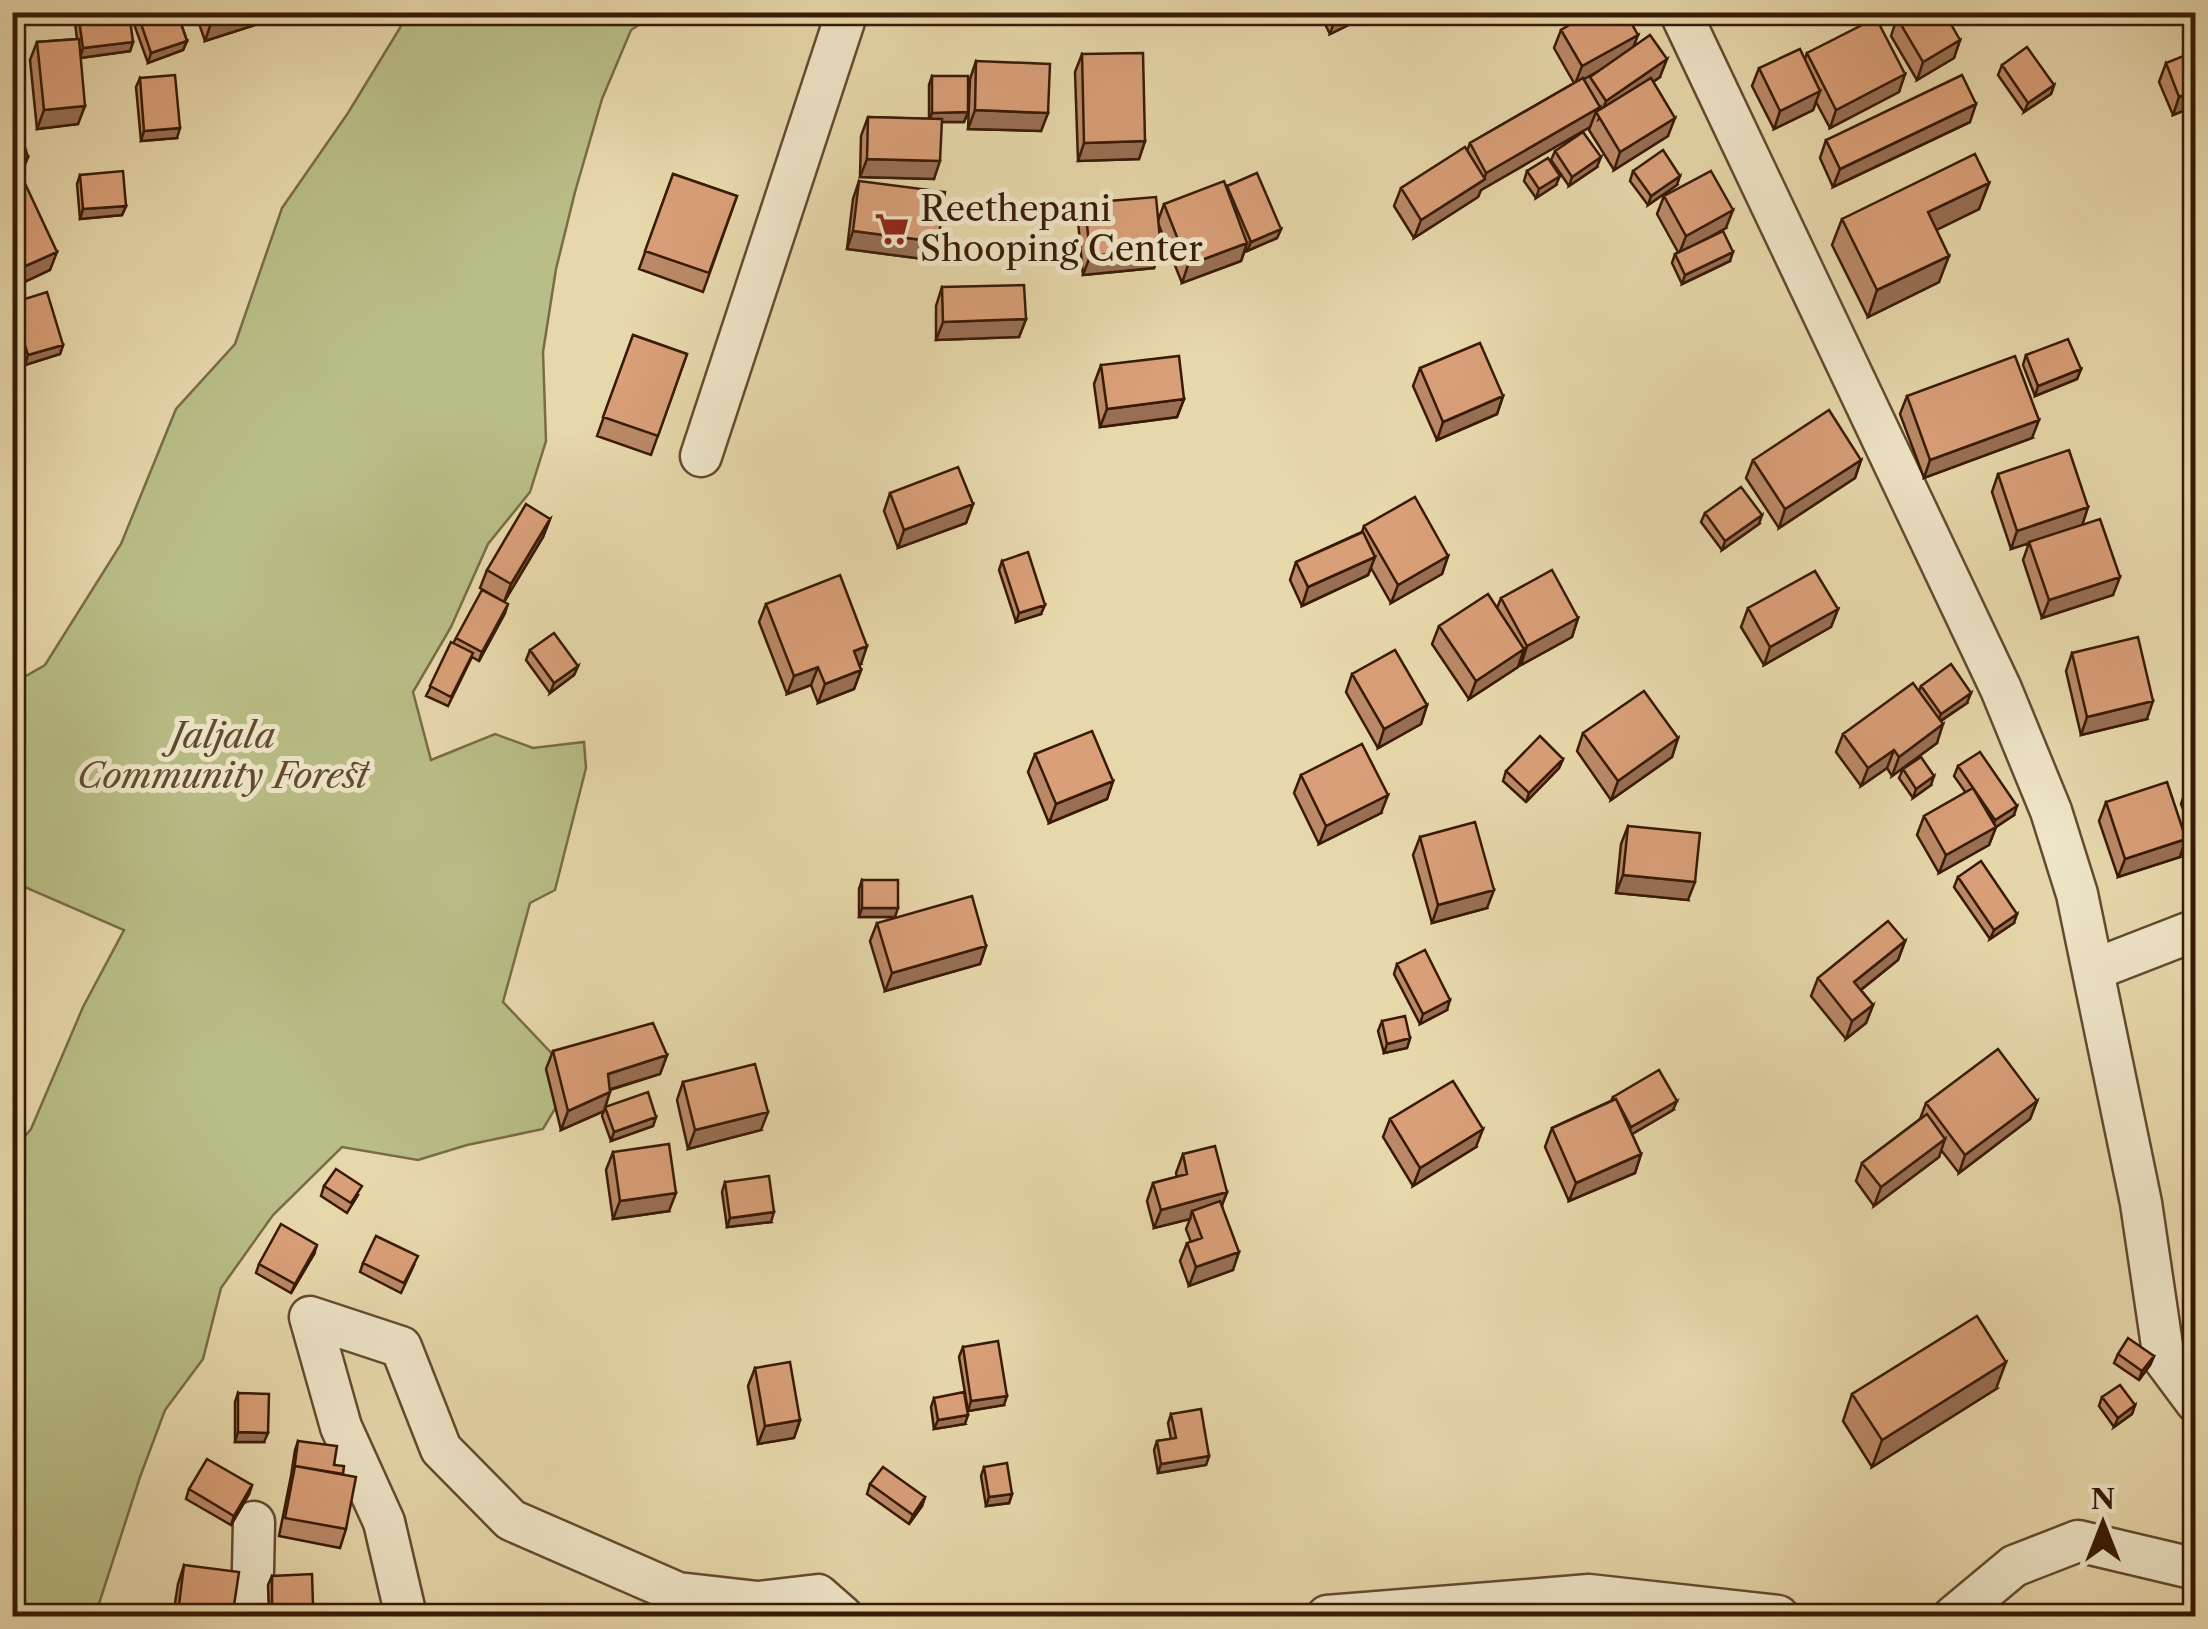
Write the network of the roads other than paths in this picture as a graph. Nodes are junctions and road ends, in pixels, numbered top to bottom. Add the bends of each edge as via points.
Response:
1 (847, 12) edge
2 (1680, 12) edge
3 (701, 456) dead end
4 (2196, 930) edge
5 (2093, 970) junction
6 (2196, 1402) edge
7 (254, 1522) dead end
8 (2196, 1568) edge
9 (252, 1616) edge
10 (406, 1616) edge
11 (842, 1616) edge
12 (1328, 1616) edge
13 (1778, 1616) edge
14 (1954, 1616) edge

1 - 3 street
2 - 5 street via 2002,688 2078,894
4 - 5 street
5 - 6 street via 2141,1204 2164,1360
7 - 9 street
8 - 14 street via 2078,1541 2014,1566
10 - 11 street via 384,1522 341,1427 310,1317 401,1347 440,1449 511,1520 678,1593 758,1602 818,1596
12 - 13 street via 1589,1596

